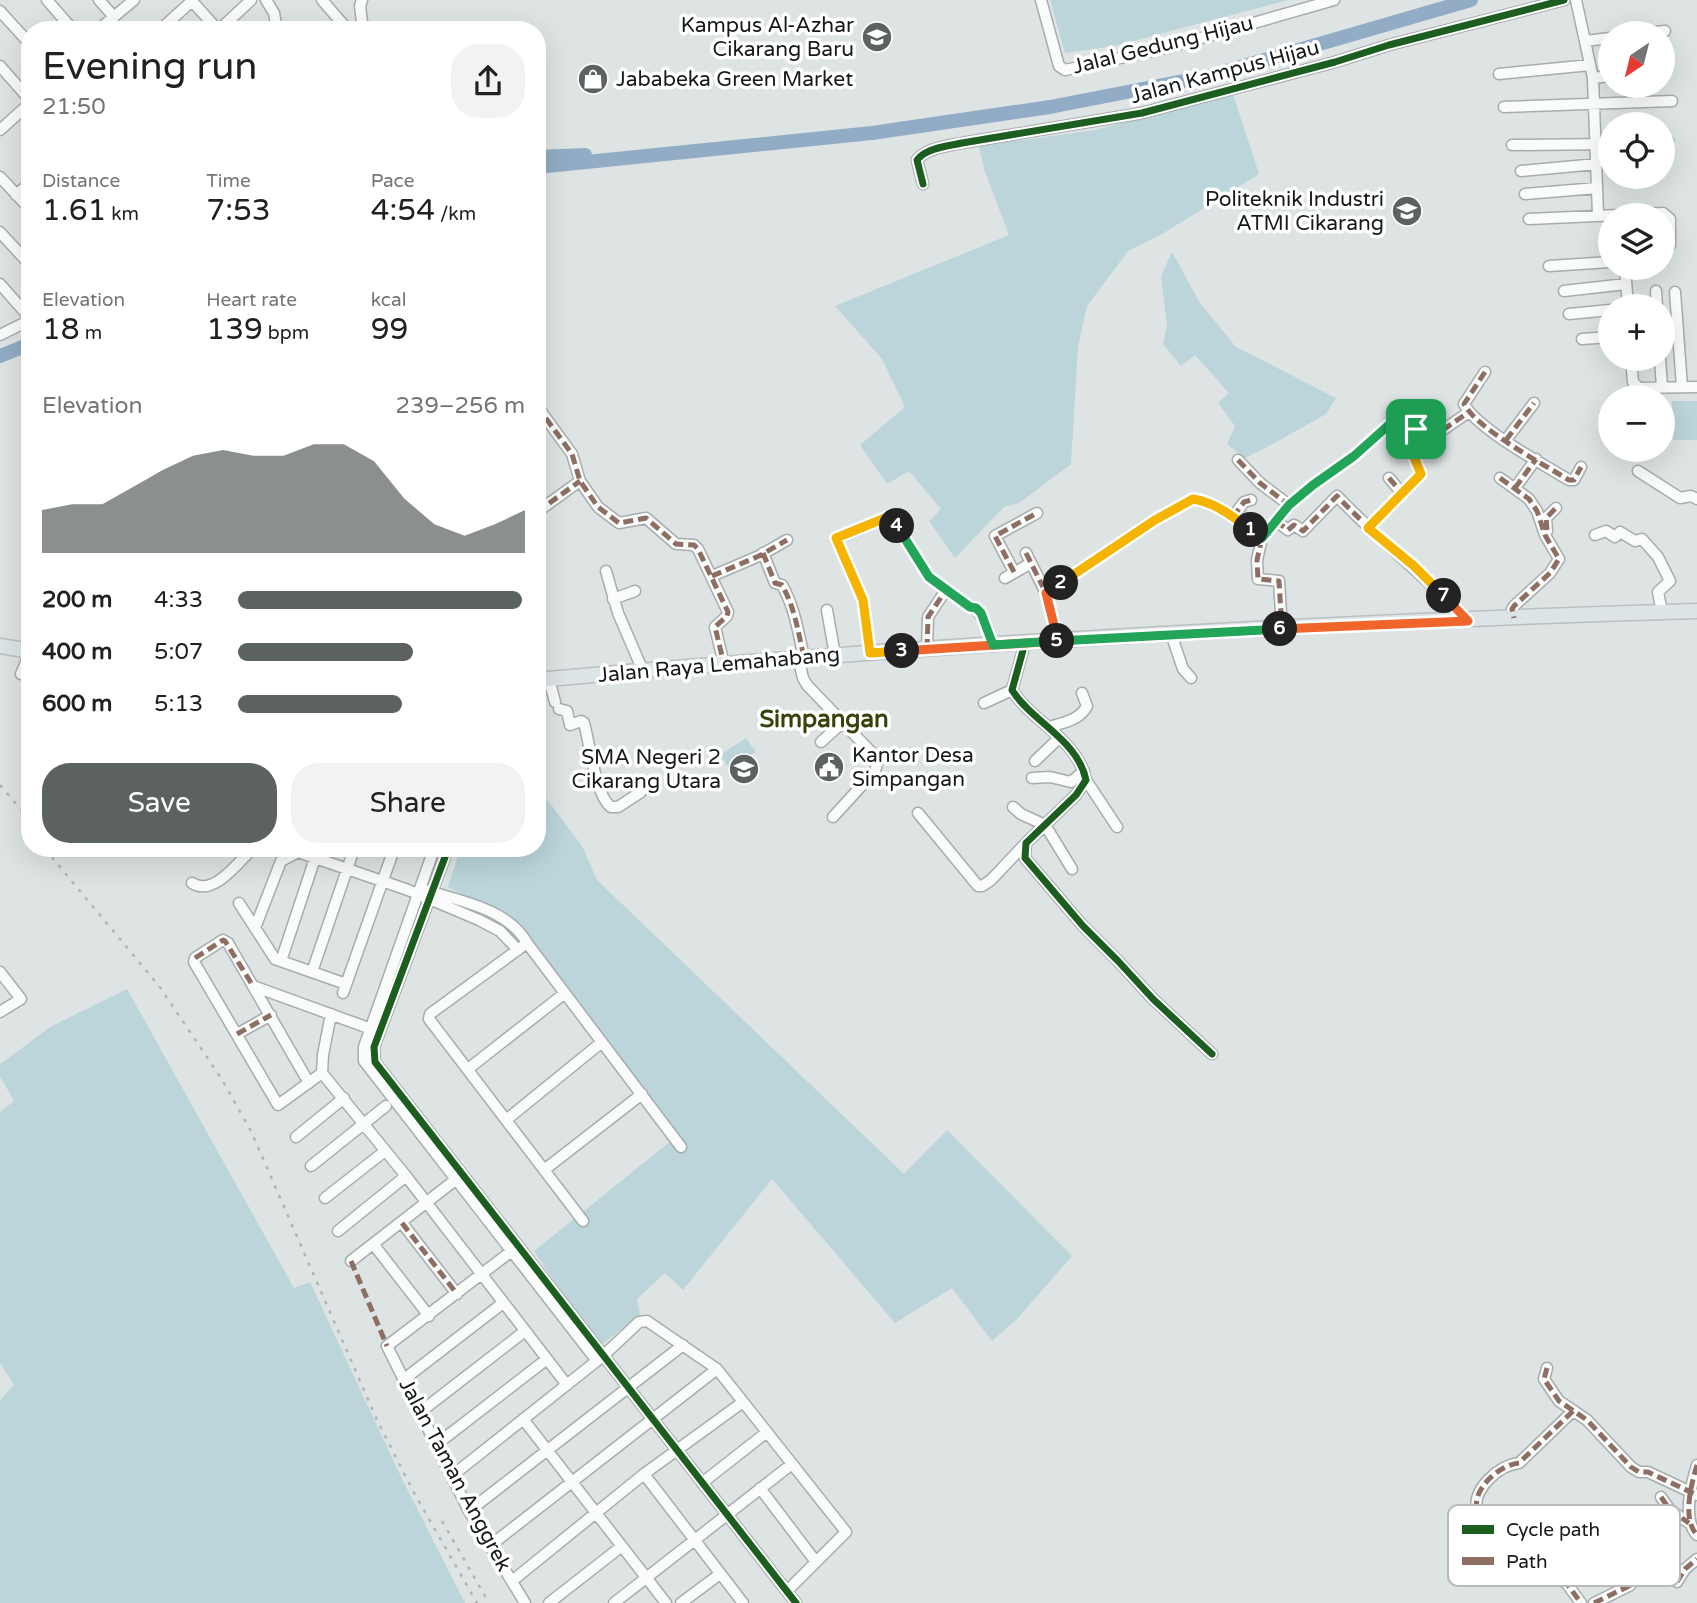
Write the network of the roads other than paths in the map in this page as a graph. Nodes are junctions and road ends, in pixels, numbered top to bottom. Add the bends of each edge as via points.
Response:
1 (47, 0) edge
2 (99, 0) edge
3 (134, 0) edge
4 (192, 0) edge
5 (251, 0) edge
6 (266, 0) edge
7 (322, 0) edge
8 (362, 0) edge
9 (1041, 0) edge
10 (1334, 0) edge
11 (1564, 0) edge
12 (1576, 0) edge
13 (0, 11) edge
14 (114, 17) junction
15 (65, 21) edge
16 (110, 21) edge
17 (170, 21) edge
18 (210, 21) edge
19 (228, 21) edge
20 (275, 21) edge
21 (340, 21) edge
22 (362, 21) edge
23 (21, 34) edge
24 (1598, 39) edge
25 (1585, 41) junction
26 (1590, 65) junction
27 (0, 66) edge
28 (1499, 74) dead end
29 (1598, 77) edge
30 (1592, 78) junction
31 (21, 89) edge
32 (1671, 102) dead end
33 (1593, 104) junction
34 (21, 107) edge
35 (1504, 107) dead end
36 (1, 128) edge
37 (1512, 145) dead end
38 (1597, 145) junction
39 (1597, 164) junction
40 (1521, 171) dead end
41 (0, 177) edge
42 (923, 184) dead end
43 (1597, 188) junction
44 (21, 191) edge
45 (1525, 194) dead end
46 (16, 195) junction
47 (21, 200) edge
48 (1598, 215) joint
49 (1528, 219) dead end
50 (0, 232) edge
51 (21, 255) edge
52 (1598, 263) edge
53 (1549, 266) dead end
54 (1626, 280) edge
55 (1626, 284) junction
56 (1, 287) edge
57 (1564, 291) dead end
58 (1656, 291) dead end
59 (1675, 292) dead end
60 (1627, 294) edge
61 (1656, 294) edge
62 (21, 309) edge
63 (1598, 311) edge
64 (1569, 314) dead end
65 (21, 324) edge
66 (0, 335) edge
67 (1598, 338) edge
68 (1582, 339) dead end
69 (1485, 372) dead end
70 (1675, 387) edge
71 (1682, 387) junction
72 (1697, 387) edge
73 (1534, 403) dead end
74 (1468, 412) junction
75 (546, 418) edge
76 (1506, 440) junction
77 (1427, 441) junction
78 (1536, 459) junction
79 (1238, 460) dead end
80 (1581, 467) dead end
81 (1638, 471) dead end
82 (1390, 478) dead end
83 (1500, 478) dead end
84 (580, 481) junction
85 (1515, 488) junction
86 (1401, 492) junction
87 (1697, 499) edge
88 (1251, 500) dead end
89 (1289, 505) junction
90 (546, 506) edge
91 (1556, 508) dead end
92 (1037, 513) dead end
93 (1233, 517) junction
94 (1276, 521) junction
95 (1368, 528) junction
96 (1595, 535) dead end
97 (1262, 538) junction
98 (787, 540) dead end
99 (763, 554) junction
100 (1558, 556) junction
101 (606, 571) dead end
102 (712, 576) junction
103 (946, 590) junction
104 (635, 591) dead end
105 (1046, 593) junction
106 (613, 599) junction
107 (827, 610) dead end
108 (1697, 611) edge
109 (1662, 612) junction
110 (1514, 618) junction
111 (1468, 621) junction
112 (1282, 629) junction
113 (1171, 634) junction
114 (1058, 641) junction
115 (1025, 643) junction
116 (993, 645) junction
117 (0, 646) edge
118 (927, 649) junction
119 (21, 650) edge
120 (870, 653) junction
121 (835, 655) junction
122 (801, 657) junction
123 (724, 664) junction
124 (643, 671) junction
125 (1191, 678) dead end
126 (546, 680) edge
127 (546, 686) edge
128 (1012, 690) junction
129 (1082, 693) dead end
130 (984, 704) dead end
131 (842, 723) junction
132 (1050, 727) junction
133 (1059, 738) junction
134 (821, 742) dead end
135 (1035, 761) dead end
136 (1085, 776) junction
137 (1032, 778) dead end
138 (641, 792) dead end
139 (1013, 807) dead end
140 (918, 813) dead end
141 (834, 817) dead end
142 (1045, 825) junction
143 (1117, 827) dead end
144 (1026, 843) junction
145 (243, 857) edge
146 (290, 857) edge
147 (316, 857) edge
148 (325, 857) edge
149 (352, 857) edge
150 (391, 857) edge
151 (432, 857) edge
152 (443, 857) edge
153 (348, 869) junction
154 (1072, 869) dead end
155 (383, 881) junction
156 (192, 883) dead end
157 (422, 893) junction
158 (239, 903) dead end
159 (255, 928) junction
160 (523, 947) junction
161 (281, 961) junction
162 (0, 972) edge
163 (312, 972) junction
164 (253, 986) junction
165 (565, 993) junction
166 (0, 1012) edge
167 (331, 1014) junction
168 (271, 1015) junction
169 (375, 1030) junction
170 (237, 1034) junction
171 (602, 1042) junction
172 (1212, 1054) dead end
173 (468, 1069) junction
174 (323, 1073) junction
175 (309, 1083) junction
176 (642, 1094) junction
177 (344, 1098) junction
178 (386, 1106) dead end
179 (506, 1120) junction
180 (364, 1124) junction
181 (296, 1137) dead end
182 (681, 1147) dead end
183 (385, 1151) junction
184 (312, 1166) dead end
185 (544, 1170) junction
186 (406, 1176) junction
187 (460, 1177) junction
188 (324, 1198) dead end
189 (426, 1204) junction
190 (583, 1221) dead end
191 (402, 1223) junction
192 (338, 1231) dead end
193 (374, 1245) junction
194 (515, 1248) junction
195 (351, 1261) dead end
196 (481, 1275) junction
197 (457, 1294) junction
198 (503, 1303) junction
199 (429, 1316) junction
200 (525, 1331) junction
201 (682, 1345) junction
202 (600, 1358) junction
203 (547, 1360) junction
204 (1547, 1368) dead end
205 (717, 1369) junction
206 (403, 1380) junction
207 (567, 1385) junction
208 (628, 1388) junction
209 (743, 1402) junction
210 (1573, 1411) junction
211 (419, 1413) junction
212 (523, 1419) junction
213 (653, 1419) junction
214 (767, 1433) junction
215 (437, 1444) junction
216 (548, 1450) junction
217 (677, 1450) junction
218 (792, 1464) junction
219 (1697, 1465) edge
220 (645, 1474) junction
221 (453, 1475) junction
222 (572, 1482) junction
223 (702, 1483) junction
224 (760, 1488) junction
225 (1694, 1494) edge
226 (1661, 1497) dead end
227 (1476, 1505) edge
228 (1671, 1505) edge
229 (468, 1511) junction
230 (1680, 1513) edge
231 (597, 1514) junction
232 (727, 1515) junction
233 (1685, 1517) junction
234 (1697, 1535) edge
235 (695, 1540) junction
236 (491, 1545) junction
237 (622, 1546) junction
238 (1697, 1559) edge
239 (816, 1562) junction
240 (720, 1573) junction
241 (1680, 1577) edge
242 (647, 1578) junction
243 (512, 1581) junction
244 (1568, 1586) edge
245 (1629, 1586) edge
246 (787, 1591) junction
247 (525, 1603) edge
248 (549, 1603) edge
249 (614, 1603) edge
250 (666, 1603) edge
251 (681, 1603) edge
252 (743, 1603) edge
253 (796, 1603) edge
254 (1581, 1603) edge
255 (1594, 1603) edge

1 - 15 street
2 - 14 street
3 - 14 street
4 - 17 street
4 - 18 street
5 - 19 street
6 - 20 street
7 - 21 street
8 - 22 street
9 - 10 street, Jalal Gedung Hijau via 1059,66 1065,70 1166,48
11 - 42 street, Jalan Kampus Hijau via 1142,113 923,153 918,160
12 - 25 street
13 - 23 street
14 - 16 street
24 - 25 street
25 - 26 street
26 - 28 street
26 - 30 street
27 - 31 street
29 - 30 street
30 - 33 street
32 - 33 street
33 - 35 street
33 - 38 street
34 - 36 street
37 - 38 street
38 - 39 street
39 - 40 street
39 - 43 street
41 - 46 street
43 - 45 street
43 - 48 street
44 - 46 street
46 - 47 street
48 - 49 street
50 - 51 street
52 - 53 street
54 - 55 street
55 - 57 street
55 - 60 street
56 - 62 street
58 - 61 street
59 - 71 street
63 - 64 street
65 - 66 street
67 - 68 street
69 - 74 street via 1464,404
70 - 71 street
71 - 72 street
73 - 76 street
74 - 76 street
74 - 77 street
75 - 84 street via 572,454
76 - 78 street
77 - 86 street via 1414,457 1421,474
77 - 89 street via 1401,414
78 - 80 street via 1571,481
78 - 85 street
79 - 89 street
81 - 87 street via 1680,498
82 - 86 street
83 - 85 street
84 - 90 street
84 - 102 street via 598,507 619,523 646,518 676,544 694,545
85 - 100 street via 1532,503
86 - 95 street
88 - 93 street
89 - 94 street
91 - 100 street via 1545,525
92 - 105 street via 995,536 1009,575 1028,558
93 - 97 street
93 - 105 street via 1193,499
94 - 95 street via 1288,530 1294,525 1303,531 1337,496
94 - 97 street
95 - 111 street via 1414,566
96 - 109 street via 1606,531 1615,537 1621,533 1635,541 1642,539 1651,548 1670,580 1658,592
97 - 112 street via 1258,579 1279,581
98 - 99 street
99 - 102 street
99 - 122 street via 796,616
100 - 110 street via 1550,573 1514,606
101 - 106 street
102 - 123 street via 728,612 715,627
103 - 116 street via 981,613
103 - 118 street via 928,617
103 - 120 street via 929,577 890,516 836,538 863,600
104 - 106 street
105 - 114 street
106 - 124 street
107 - 121 street
108 - 109 main road, Jalan Raya Lemahabang
109 - 110 main road, Jalan Raya Lemahabang
110 - 111 main road, Jalan Raya Lemahabang
111 - 112 main road, Jalan Raya Lemahabang
112 - 113 main road, Jalan Raya Lemahabang
113 - 114 main road, Jalan Raya Lemahabang
113 - 125 street via 1183,669
114 - 115 main road, Jalan Raya Lemahabang
115 - 116 main road, Jalan Raya Lemahabang
115 - 128 street
116 - 118 main road, Jalan Raya Lemahabang
117 - 119 main road
118 - 120 main road, Jalan Raya Lemahabang
120 - 121 main road, Jalan Raya Lemahabang
121 - 122 main road, Jalan Raya Lemahabang
122 - 123 main road, Jalan Raya Lemahabang
122 - 131 street via 803,678
123 - 124 main road, Jalan Raya Lemahabang
124 - 126 main road, Jalan Raya Lemahabang
127 - 138 street via 557,706 567,711 570,725 584,723 606,803 618,807
128 - 130 street
128 - 132 street
129 - 132 street via 1087,706 1084,711
131 - 134 street
131 - 141 street via 874,755 877,764
132 - 133 street
133 - 135 street
133 - 136 street
136 - 137 street via 1071,782
136 - 142 street via 1076,795
136 - 143 street
139 - 142 street
140 - 144 street via 978,886 991,880
142 - 144 street
142 - 154 street
144 - 172 street via 1025,858 1083,926
145 - 156 street via 206,887
146 - 159 street via 281,862
147 - 161 street
148 - 153 street
149 - 153 street
150 - 155 street
151 - 157 street
152 - 157 street
153 - 155 street
153 - 163 street
155 - 157 street
155 - 163 street via 345,989
157 - 160 street via 494,927
157 - 169 street
158 - 159 street
159 - 161 street
160 - 165 street
160 - 173 street via 429,1017
161 - 163 street
162 - 166 street via 21,999
164 - 167 street
164 - 168 street
164 - 170 street via 223,940 194,960
165 - 171 street
165 - 173 street
167 - 169 street
167 - 174 street
168 - 170 street
168 - 175 street
169 - 187 street via 364,1046 364,1061
170 - 175 street via 278,1105
171 - 176 street
171 - 179 street
173 - 179 street
174 - 175 street
174 - 177 street
176 - 182 street
176 - 185 street
177 - 180 street
177 - 181 street
178 - 180 street
179 - 185 street
180 - 183 street
180 - 184 street
183 - 186 street
183 - 188 street
185 - 190 street
186 - 189 street
186 - 192 street
187 - 189 street
187 - 194 street
189 - 191 street
189 - 196 street
191 - 193 street
191 - 197 street
193 - 195 street
193 - 199 street
194 - 196 street
194 - 202 street
196 - 197 street
196 - 198 street
197 - 199 street
198 - 200 street
198 - 206 street
199 - 206 street, Jalan Taman Anggrek via 387,1346
200 - 203 street
200 - 211 street
201 - 202 street via 647,1321 639,1322
201 - 205 street
201 - 208 street
202 - 207 street
202 - 208 street
203 - 207 street
203 - 215 street
204 - 210 street via 1544,1379 1559,1401
205 - 209 street
205 - 213 street
206 - 211 street, Jalan Taman Anggrek
207 - 212 street
208 - 213 street
208 - 216 street
209 - 214 street
209 - 217 street
210 - 225 street via 1635,1471 1648,1472
210 - 227 street via 1519,1463 1498,1472 1480,1491
211 - 215 street, Jalan Taman Anggrek
212 - 216 street
212 - 221 street
213 - 217 street
213 - 222 street
214 - 218 street
214 - 223 street
215 - 221 street, Jalan Taman Anggrek
216 - 222 street
216 - 229 street
217 - 220 street
217 - 223 street
218 - 224 street
218 - 239 street via 846,1532
219 - 225 street
220 - 231 street
220 - 235 street
221 - 229 street, Jalan Taman Anggrek
222 - 231 street
222 - 236 street
223 - 232 street
224 - 232 street
224 - 239 street
225 - 233 street
226 - 228 street
229 - 236 street, Jalan Taman Anggrek
230 - 233 street
231 - 237 street
231 - 243 street
232 - 235 street
232 - 246 street
233 - 234 street
235 - 240 street
235 - 242 street
236 - 243 street, Jalan Taman Anggrek
237 - 242 street
237 - 248 street
238 - 241 street
239 - 246 street
240 - 251 street
240 - 252 street
242 - 249 street
242 - 250 street
243 - 247 street, Jalan Taman Anggrek
244 - 254 street
245 - 255 street
246 - 253 street

